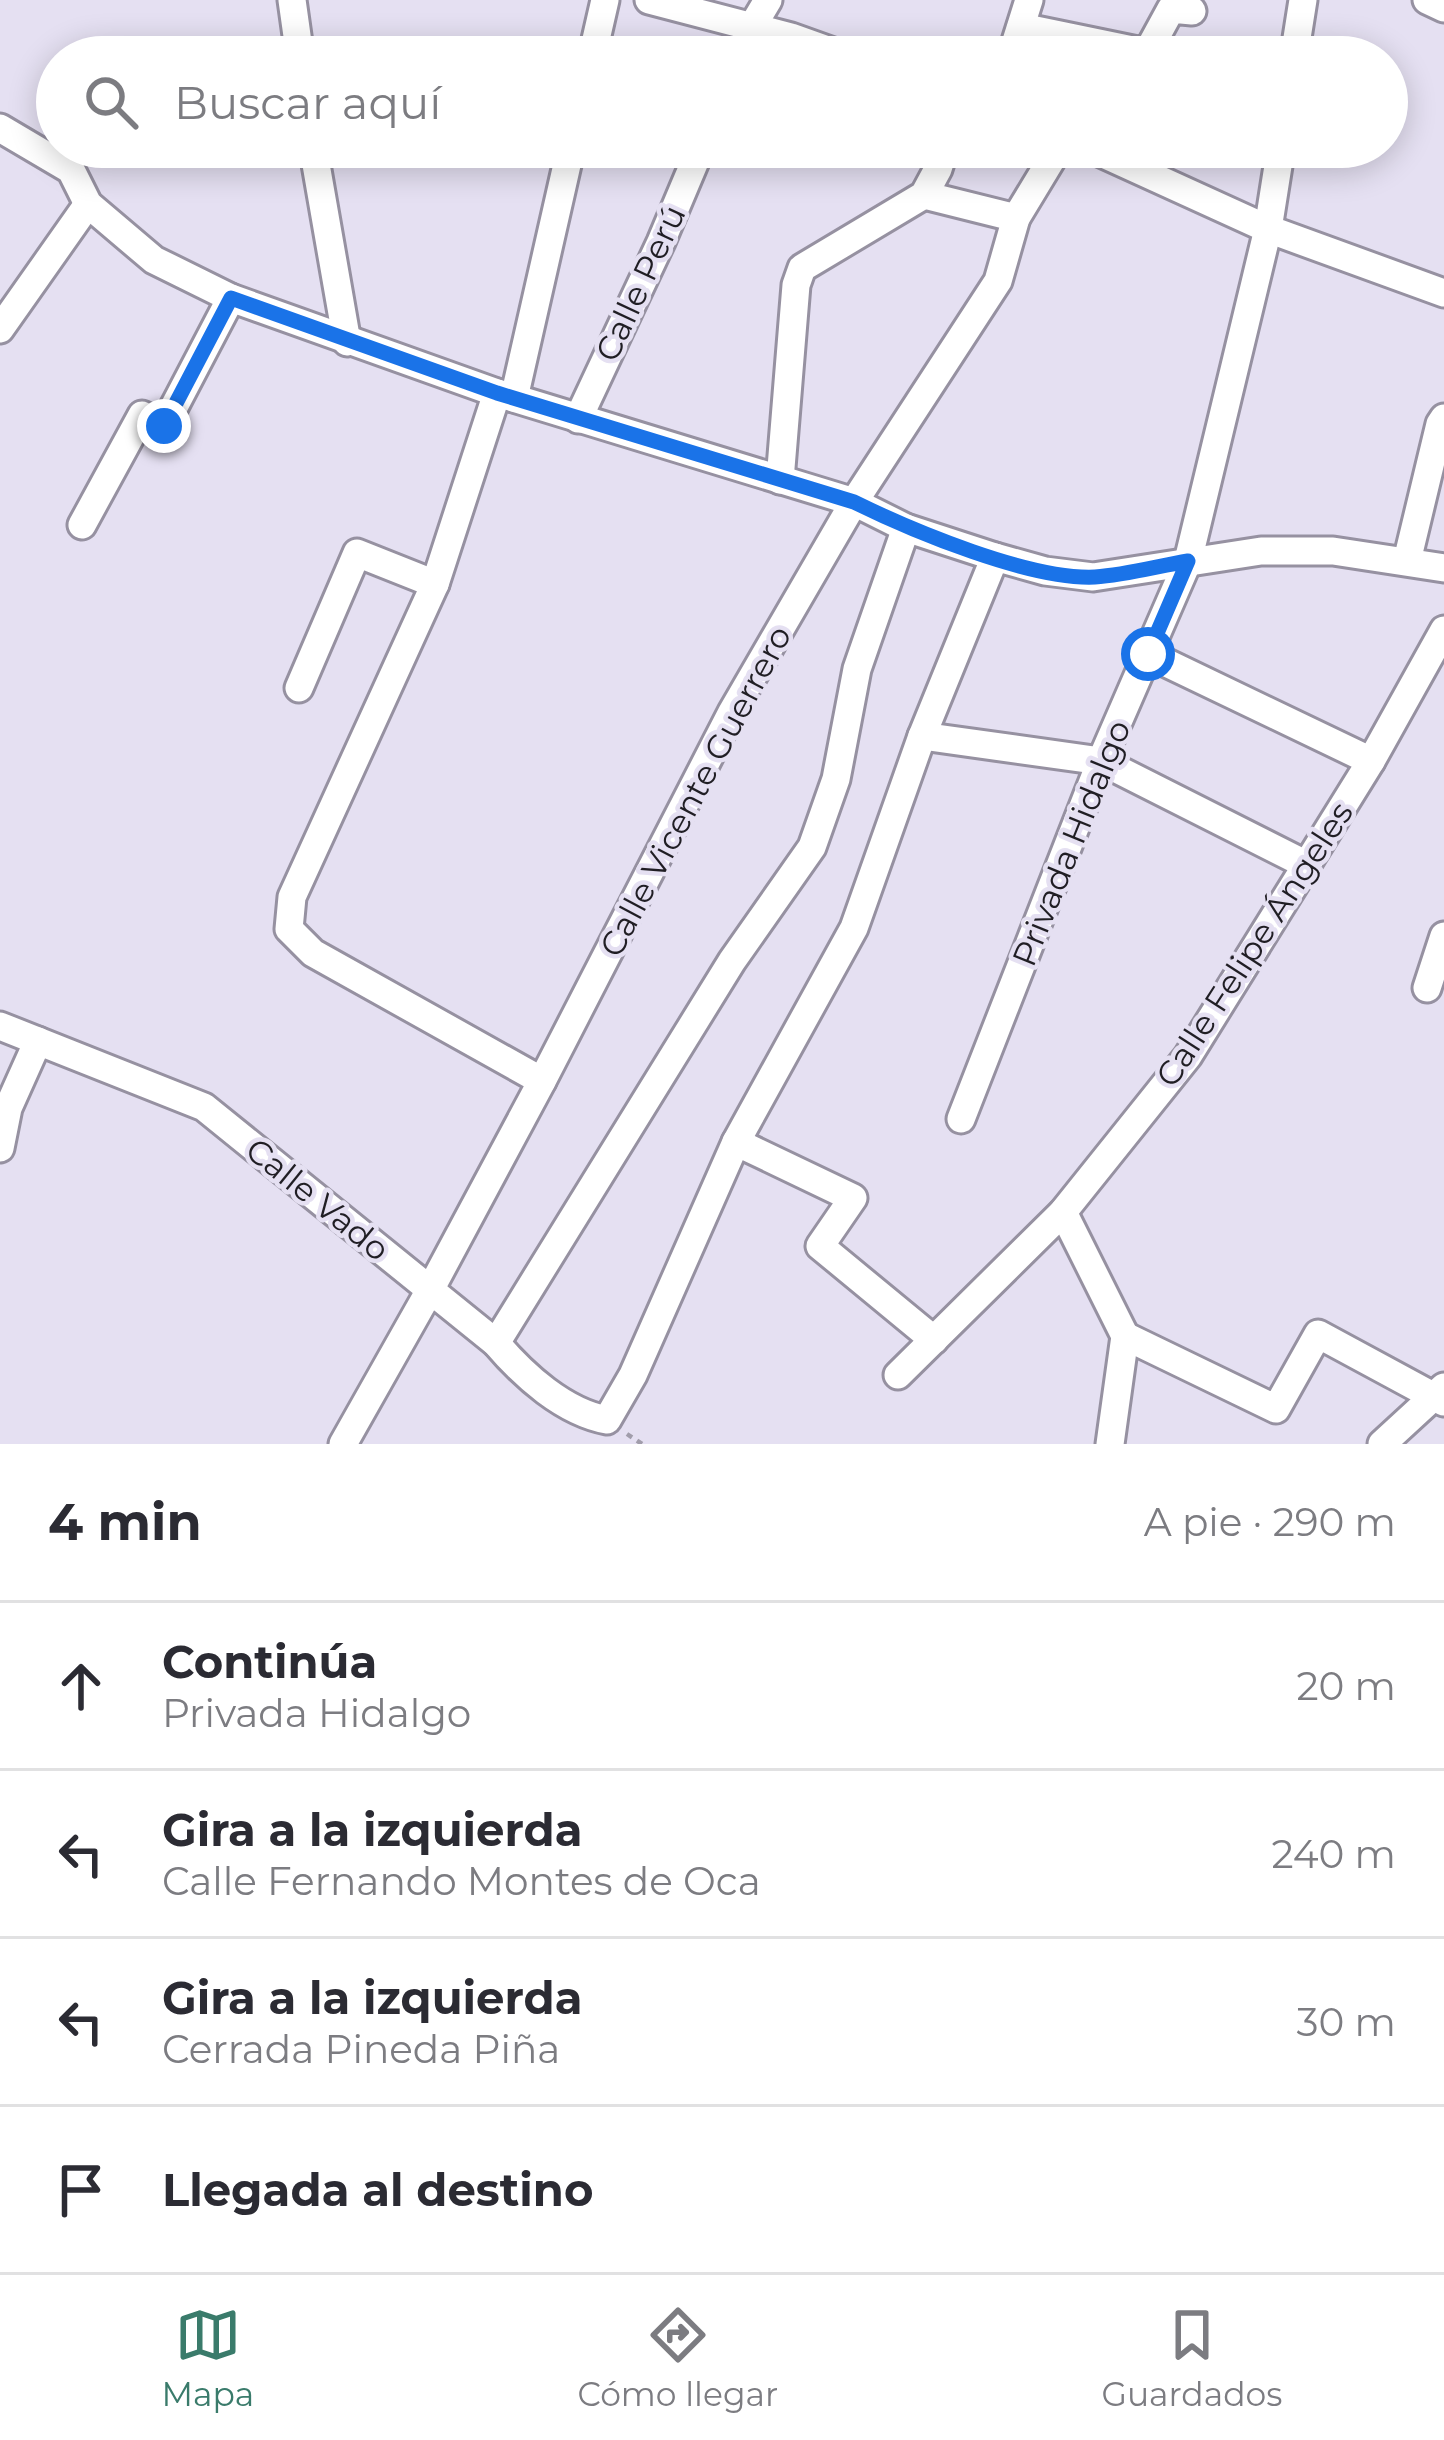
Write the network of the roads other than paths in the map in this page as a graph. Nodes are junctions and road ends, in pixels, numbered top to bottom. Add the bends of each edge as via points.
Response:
1 (292, 0) edge
2 (605, 0) edge
3 (649, 0) edge
4 (768, 0) edge
5 (1303, 0) edge
6 (1427, 0) edge
7 (1444, 8) edge
8 (1192, 10) dead end
9 (1025, 14) edge
10 (752, 27) junction
11 (297, 36) edge
12 (597, 36) edge
13 (748, 36) edge
14 (780, 36) edge
15 (1094, 36) edge
16 (1156, 36) edge
17 (1297, 36) edge
18 (0, 128) edge
19 (36, 149) edge
20 (68, 168) edge
21 (317, 168) edge
22 (566, 168) edge
23 (692, 168) edge
24 (939, 168) edge
25 (1046, 168) edge
26 (1134, 168) edge
27 (1278, 168) edge
28 (924, 195) junction
29 (88, 204) junction
30 (1016, 218) junction
31 (1268, 229) junction
32 (1444, 293) edge
33 (231, 298) junction
34 (0, 329) edge
35 (347, 341) junction
36 (506, 396) junction
37 (1444, 418) edge
38 (578, 419) junction
39 (780, 480) junction
40 (854, 502) junction
41 (82, 525) dead end
42 (906, 528) junction
43 (995, 557) junction
44 (1188, 561) junction
45 (1406, 561) junction
46 (1444, 568) edge
47 (435, 584) junction
48 (1444, 630) edge
49 (1148, 654) junction
50 (299, 688) dead end
51 (922, 736) junction
52 (1101, 761) junction
53 (1371, 761) junction
54 (1307, 865) junction
55 (1444, 935) edge
56 (1427, 988) dead end
57 (0, 1026) edge
58 (38, 1041) junction
59 (542, 1081) junction
60 (961, 1119) dead end
61 (736, 1142) junction
62 (0, 1148) edge
63 (1063, 1212) junction
64 (430, 1290) junction
65 (1125, 1336) junction
66 (496, 1343) junction
67 (1441, 1395) edge
68 (343, 1444) edge
69 (1110, 1444) edge
70 (1382, 1444) edge

1 - 11 street
2 - 12 street
3 - 10 street
4 - 10 street
5 - 17 street
6 - 7 street
8 - 16 street via 1171,9
9 - 15 street
10 - 13 street
10 - 14 street
18 - 19 street
20 - 29 street
21 - 35 street
22 - 36 street
23 - 38 street, Calle Perú
24 - 28 street
25 - 30 street, Calle Vicente Guerrero
26 - 31 street
27 - 31 street, Privada Hidalgo
28 - 30 street
28 - 39 street via 802,268
29 - 33 street via 154,260
29 - 34 street
30 - 40 street, Calle Vicente Guerrero via 998,280
31 - 32 street
31 - 44 street, Privada Hidalgo
33 - 35 street
33 - 41 street via 164,426 142,415
35 - 36 street
36 - 38 street
36 - 47 street
37 - 45 street
38 - 39 street
39 - 40 street
40 - 42 street
40 - 59 street, Calle Vicente Guerrero via 732,712
42 - 43 street
42 - 66 street via 857,669 836,779 812,847 732,961
43 - 44 street via 1093,577
43 - 51 street
44 - 45 street via 1333,551
44 - 49 street, Privada Hidalgo
45 - 46 street
47 - 50 street via 357,553
47 - 59 street via 292,897 289,929 313,953
48 - 53 street, Calle Felipe Ángeles
49 - 52 street, Privada Hidalgo
49 - 53 street
51 - 52 street
51 - 61 street via 854,928
52 - 54 street
52 - 60 street, Privada Hidalgo
53 - 54 street, Calle Felipe Ángeles
54 - 63 street, Calle Felipe Ángeles via 1188,1055
55 - 56 street
57 - 58 street, Calle Vado
58 - 62 street
58 - 64 street, Calle Vado via 204,1107
59 - 64 street, Calle Vicente Guerrero
61 - 63 street, Calle Felipe Ángeles via 853,1198 820,1246 916,1357
61 - 66 street, Calle Vado via 607,1420 584,1416
63 - 65 street
64 - 66 street, Calle Vado
64 - 68 street, Calle Vicente Guerrero
65 - 67 street via 1276,1409 1318,1334
65 - 69 street
67 - 70 street

